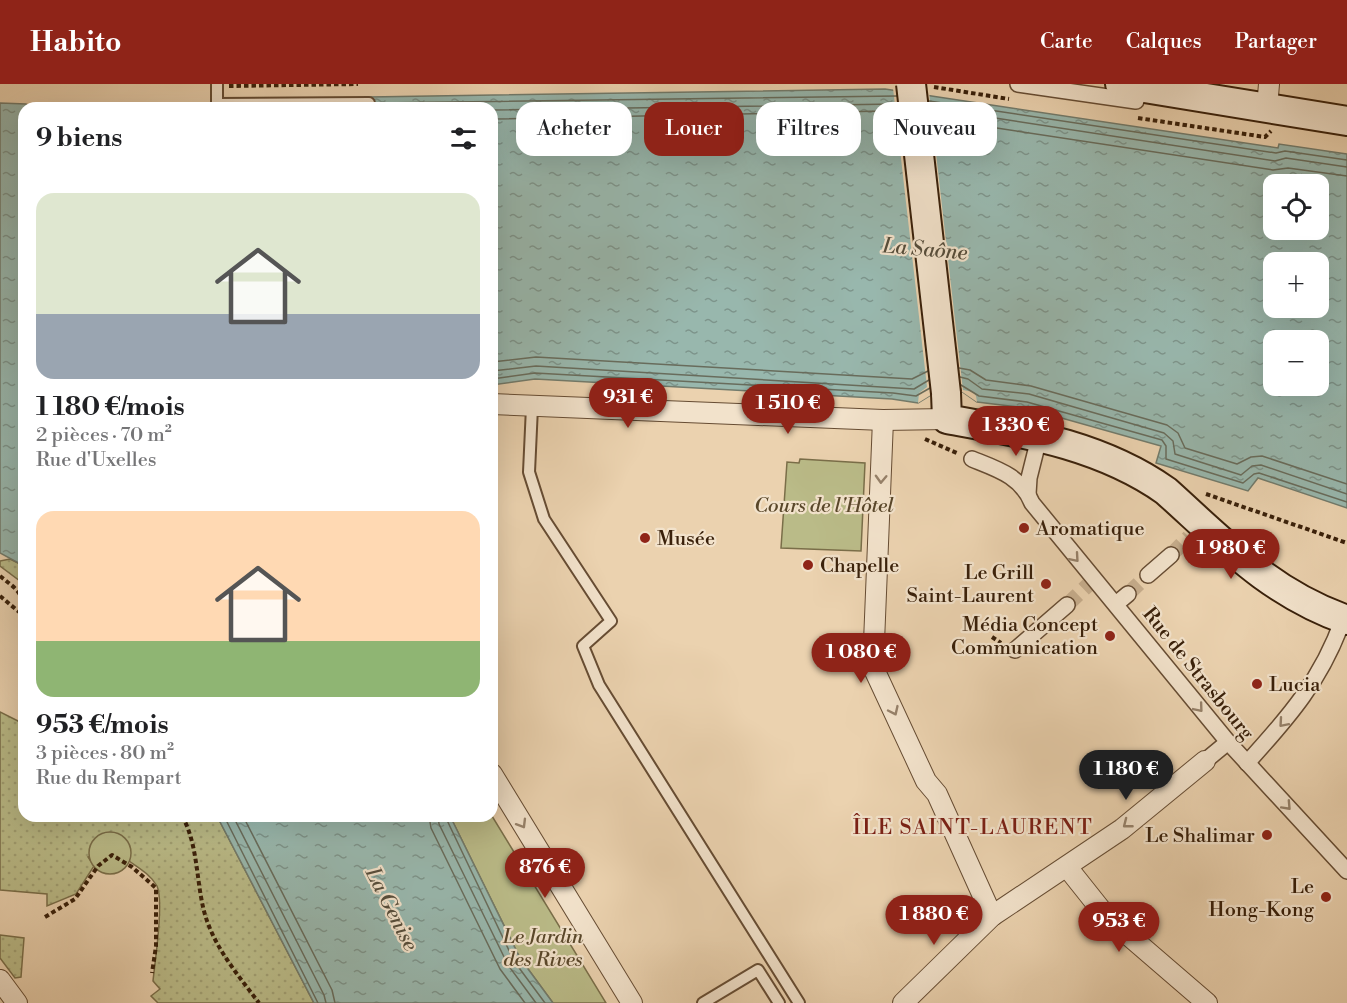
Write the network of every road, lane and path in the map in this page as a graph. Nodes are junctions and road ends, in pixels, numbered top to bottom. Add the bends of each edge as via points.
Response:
1 (358, 84) edge
2 (911, 84) edge
3 (1018, 84) edge
4 (1120, 84) edge
5 (217, 85) edge
6 (1268, 96) edge
7 (218, 102) edge
8 (1347, 121) edge
9 (1347, 130) edge
10 (498, 404) edge
11 (532, 406) junction
12 (947, 406) junction
13 (883, 420) junction
14 (915, 436) dead end
15 (1039, 438) junction
16 (972, 459) joint
17 (1028, 494) junction
18 (1171, 555) tunnel mouth
19 (1148, 575) tunnel mouth
20 (0, 576) edge
21 (18, 592) edge
22 (0, 596) edge
23 (1067, 605) tunnel mouth
24 (18, 611) edge
25 (1345, 619) edge
26 (1015, 650) dead end
27 (1228, 742) junction
28 (1205, 761) joint
29 (1247, 763) junction
30 (498, 784) edge
31 (184, 822) edge
32 (1067, 867) junction
33 (1347, 871) edge
34 (992, 916) junction
35 (45, 917) dead end
36 (152, 974) dead end
37 (0, 980) edge
38 (17, 1003) edge
39 (259, 1003) edge
40 (632, 1003) edge
41 (704, 1003) edge
42 (779, 1003) edge
43 (799, 1003) edge
44 (903, 1003) edge
45 (1207, 1003) edge

1 - 5 path
2 - 12 main road, bridge
3 - 9 street
4 - 6 main road
5 - 7 lane
6 - 8 main road
10 - 11 street
11 - 13 street
11 - 43 lane via 529,472 544,519 611,621 583,646 599,685
12 - 13 street
12 - 15 main road
13 -> 34 street via 873,667
14 - 16 path
15 - 17 street
15 - 25 main road via 1072,444 1149,479 1262,577 1286,593
16 - 17 street, Rue de Strasbourg via 1009,474
17 -> 27 street, Rue de Strasbourg via 1091,582 1122,599
18 - 19 street
20 - 21 path
22 - 24 path
23 - 26 street
25 -> 29 street via 1328,659 1308,690
27 - 28 street
27 - 29 street, Rue de Strasbourg
28 -> 32 street via 1122,829
29 -> 33 street, Rue de Strasbourg
30 -> 40 street
31 - 39 path via 208,920 226,958
32 - 34 street
32 - 45 street via 1106,916
34 - 44 street
35 - 36 path via 75,899 98,866 112,855 156,888
37 - 38 street
41 - 42 lane via 758,970

